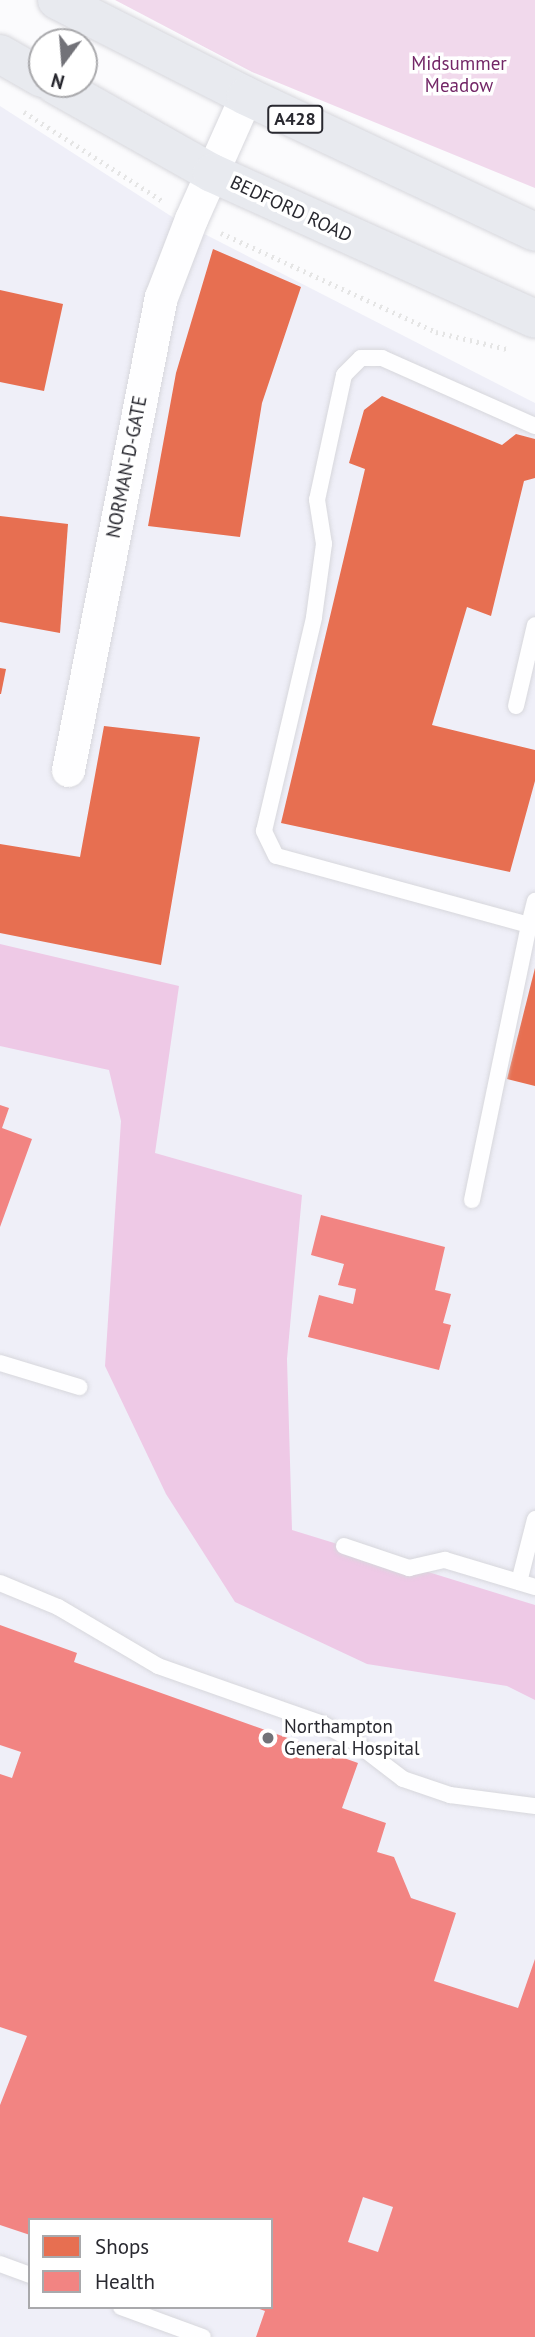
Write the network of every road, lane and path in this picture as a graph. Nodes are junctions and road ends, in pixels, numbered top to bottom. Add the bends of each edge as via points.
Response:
1 (57, 0) edge
2 (0, 54) edge
3 (28, 70) edge
4 (246, 96) junction
5 (79, 98) edge
6 (21, 110) dead end
7 (212, 173) junction
8 (191, 219) junction
9 (535, 232) edge
10 (535, 319) edge
11 (510, 349) dead end
12 (535, 426) edge
13 (535, 625) edge
14 (516, 706) dead end
15 (68, 770) dead end
16 (535, 901) edge
17 (529, 925) junction
18 (472, 1200) dead end
19 (0, 1363) edge
20 (79, 1387) dead end
21 (535, 1519) edge
22 (344, 1546) dead end
23 (0, 1583) edge
24 (527, 1584) edge
25 (535, 1806) edge
26 (0, 2264) edge
27 (28, 2273) edge
28 (126, 2309) edge
29 (203, 2337) edge

1 - 4 main road, A428
2 - 3 main road
4 - 7 street, NORMAN-D-GATE
4 - 9 main road, A428
5 - 7 main road, BEDFORD ROAD
6 - 8 path
7 - 8 street, NORMAN-D-GATE
7 - 10 main road, BEDFORD ROAD
8 - 11 path via 436,332
8 - 15 street, NORMAN-D-GATE via 161,297
12 - 17 lane via 382,358 361,359 344,375 317,500 324,544 314,617 264,831 276,856
13 - 14 lane
16 - 17 lane
17 - 18 lane
19 - 20 lane
21 - 24 lane
22 - 24 lane via 409,1568 445,1560
23 - 25 lane via 58,1607 158,1666 323,1724 403,1779 450,1795
26 - 27 lane
28 - 29 lane

